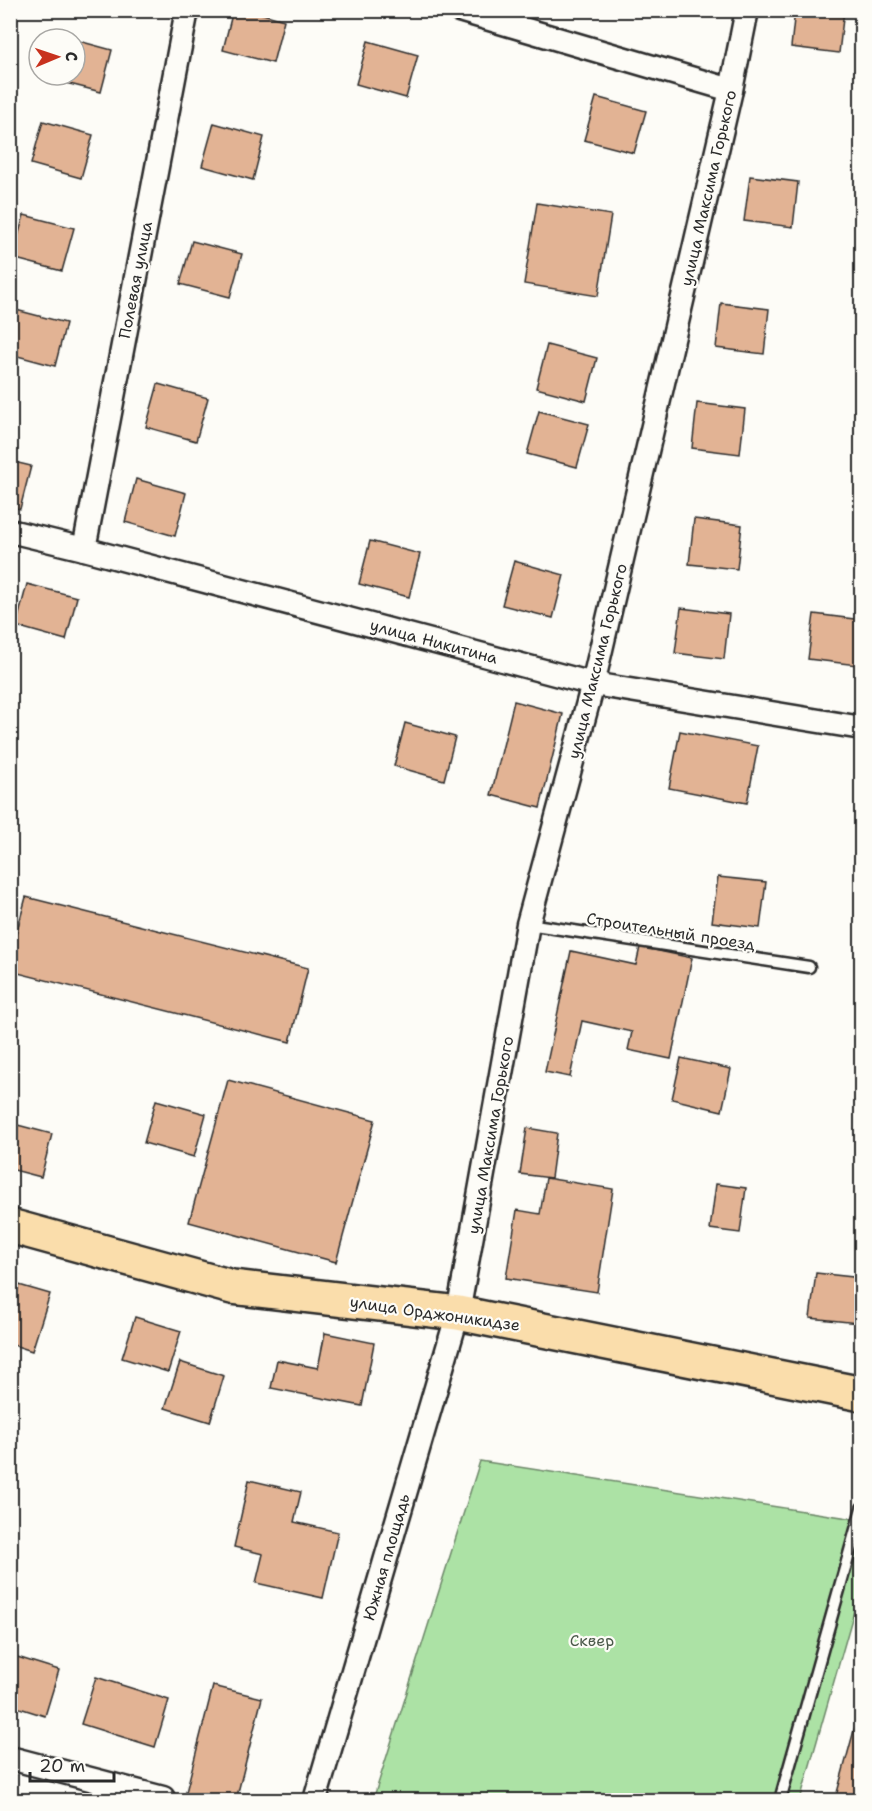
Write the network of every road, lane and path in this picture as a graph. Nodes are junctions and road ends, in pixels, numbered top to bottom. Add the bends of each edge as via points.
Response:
1 (187, 10) edge
2 (459, 10) edge
3 (747, 10) edge
4 (730, 90) junction
5 (10, 531) edge
6 (84, 549) junction
7 (593, 684) junction
8 (861, 728) edge
9 (528, 924) junction
10 (808, 967) dead end
11 (10, 1226) edge
12 (458, 1313) junction
13 (861, 1394) edge
14 (861, 1508) edge
15 (10, 1758) edge
16 (163, 1799) edge
17 (315, 1800) edge
18 (780, 1800) edge

1 - 6 street, Полевая улица
2 - 4 street
3 - 4 street, улица Максима Горького
4 - 7 street, улица Максима Горького
5 - 6 street, улица Никитина
6 - 7 street, улица Никитина
7 - 8 street, улица Никитина
7 - 9 street, улица Максима Горького
9 - 10 lane, Строительный проезд
9 - 12 street, улица Максима Горького
11 - 12 main road, улица Орджоникидзе via 232,1287
12 - 13 main road, улица Орджоникидзе
12 - 17 street, Южная площадь
14 - 18 lane
15 - 16 street

